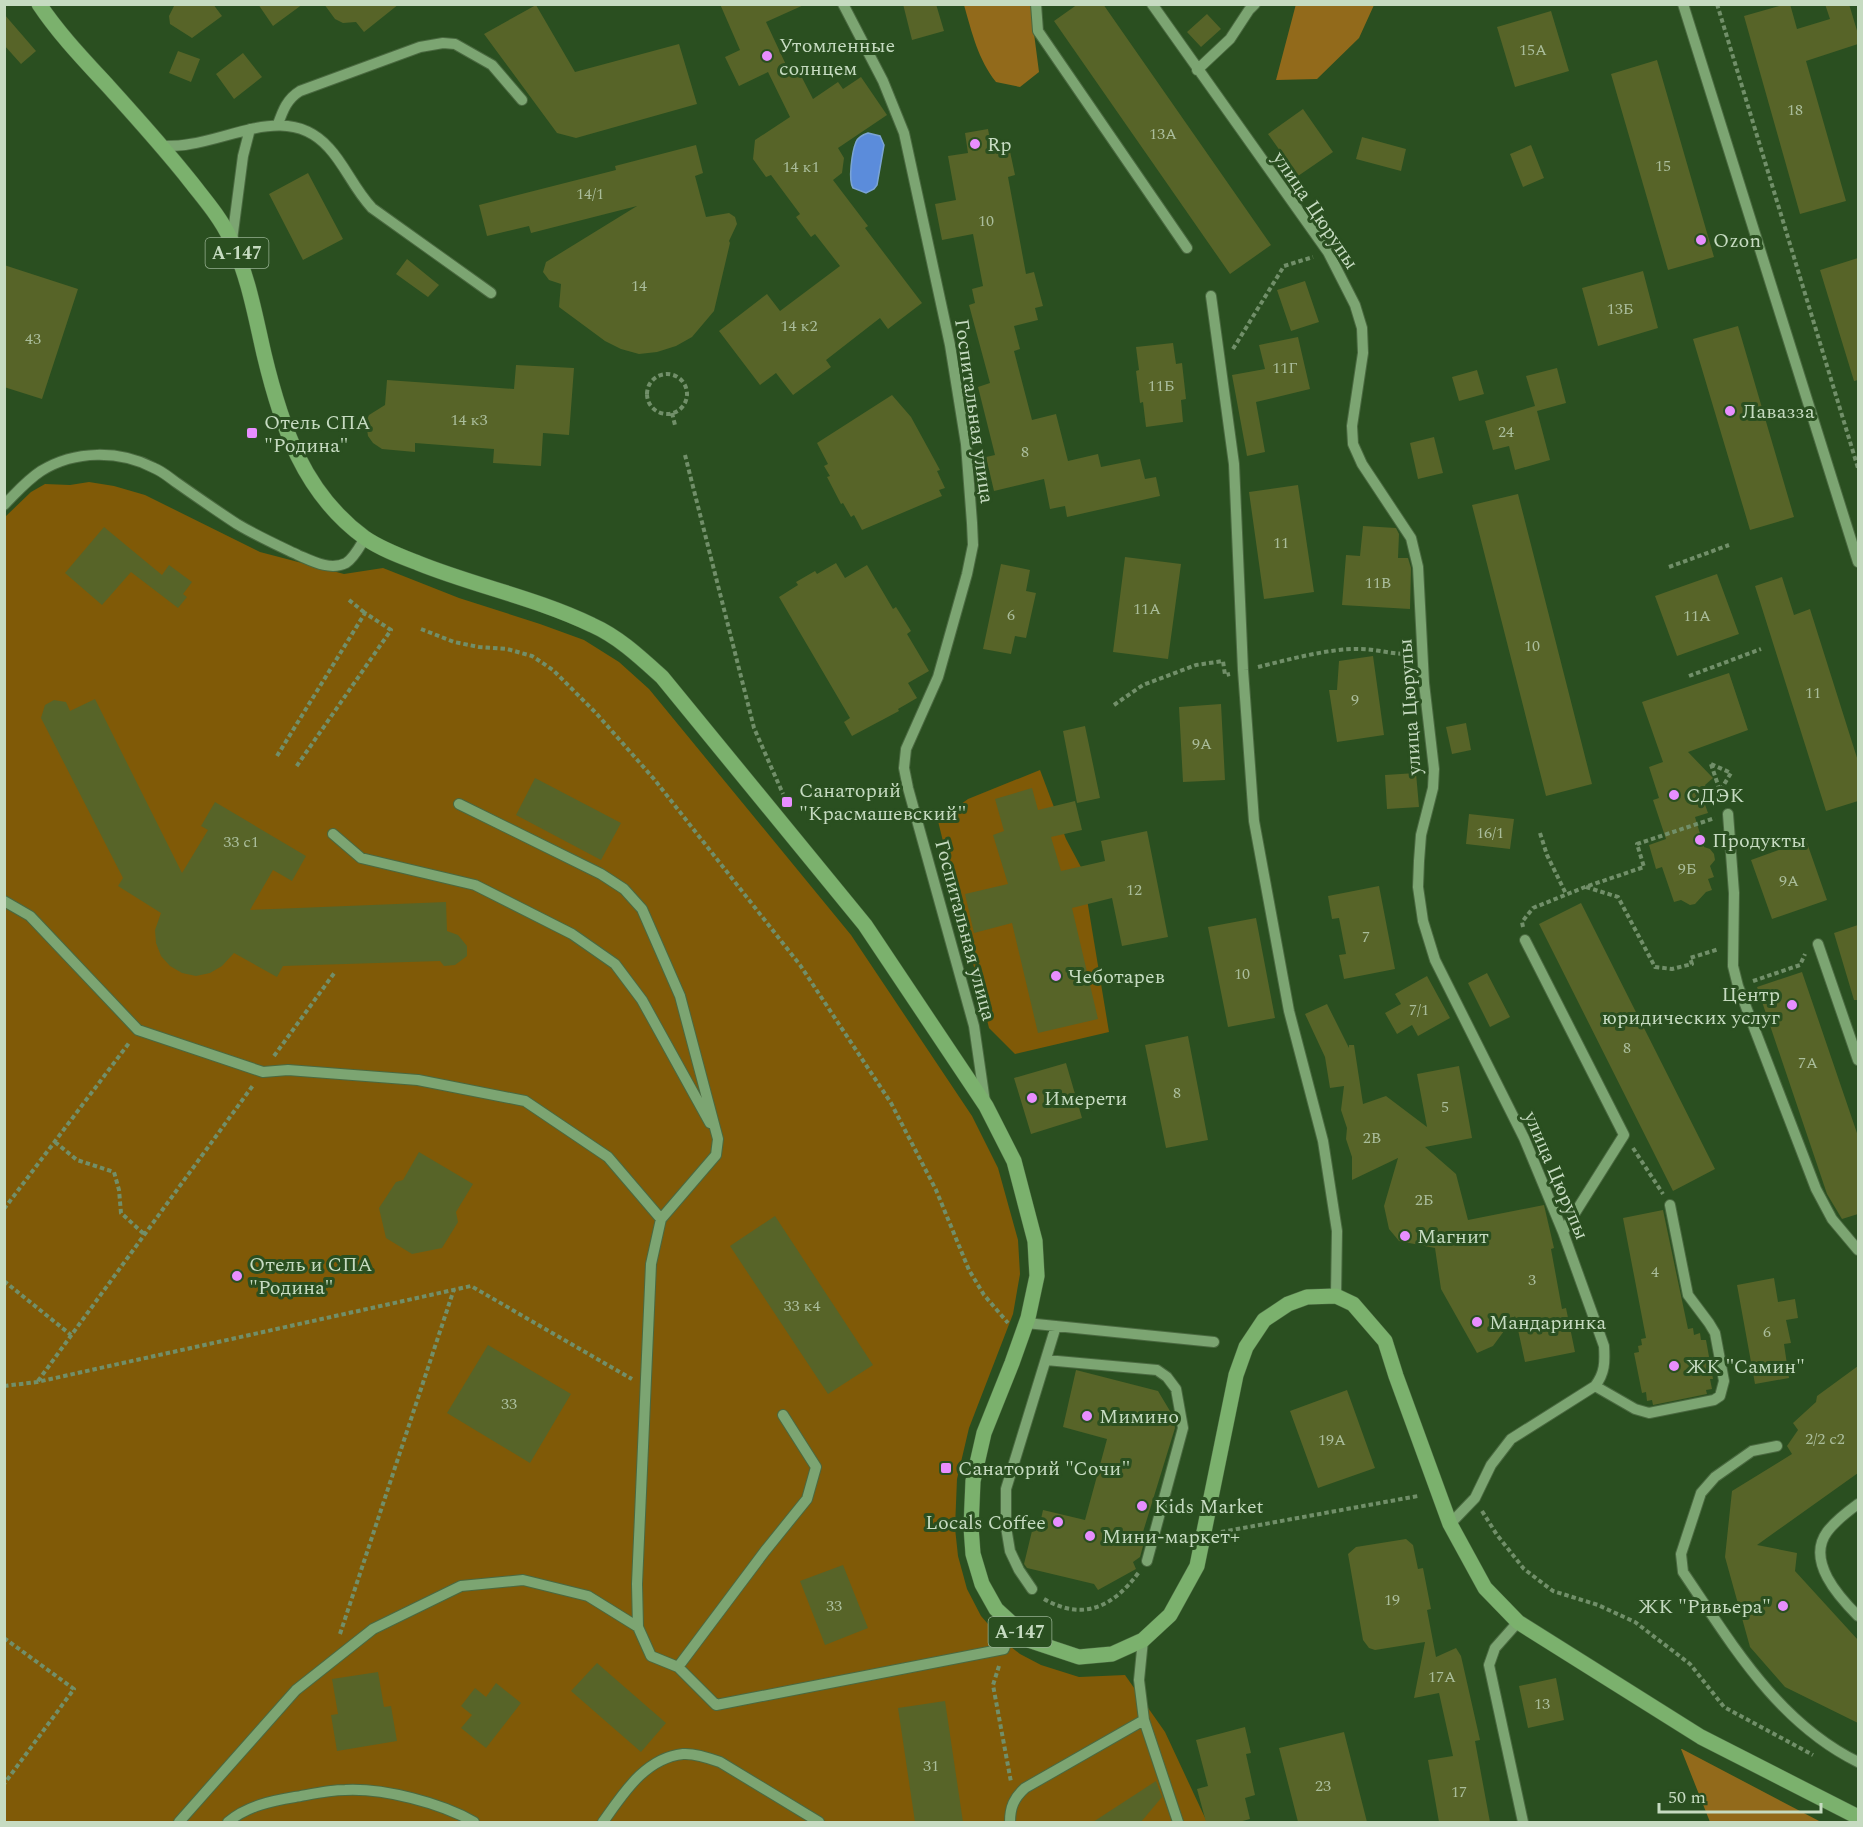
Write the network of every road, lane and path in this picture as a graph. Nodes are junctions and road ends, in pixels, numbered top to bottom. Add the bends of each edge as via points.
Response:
1 (39, 4) edge
2 (843, 4) edge
3 (1036, 4) edge
4 (1152, 4) edge
5 (1255, 4) edge
6 (1683, 4) edge
7 (1717, 4) edge
8 (1197, 70) junction
9 (522, 100) dead end
10 (278, 124) junction
11 (250, 129) junction
12 (163, 146) junction
13 (232, 240) junction
14 (1187, 248) dead end
15 (1328, 252) junction
16 (491, 293) dead end
17 (1211, 296) dead end
18 (1221, 369) junction
19 (672, 413) junction
20 (675, 425) dead end
21 (685, 456) dead end
22 (1858, 468) edge
23 (4, 505) edge
24 (365, 538) junction
25 (1729, 545) dead end
26 (1858, 562) edge
27 (1669, 567) dead end
28 (349, 600) dead end
29 (365, 613) junction
30 (421, 629) dead end
31 (1761, 648) dead end
32 (1422, 654) junction
33 (1243, 670) junction
34 (1689, 676) dead end
35 (1114, 705) dead end
36 (277, 756) dead end
37 (296, 767) dead end
38 (1720, 791) junction
39 (459, 804) dead end
40 (774, 812) junction
41 (1728, 814) junction
42 (1540, 833) dead end
43 (333, 834) dead end
44 (1585, 886) junction
45 (1566, 894) junction
46 (4, 901) edge
47 (1525, 940) joint
48 (1818, 944) dead end
49 (1733, 945) junction
50 (1800, 965) dead end
51 (336, 972) dead end
52 (1738, 986) junction
53 (138, 1030) junction
54 (1858, 1060) edge
55 (262, 1072) junction
56 (986, 1106) junction
57 (1624, 1135) junction
58 (718, 1139) junction
59 (55, 1143) junction
60 (1670, 1205) joint
61 (4, 1209) edge
62 (661, 1220) junction
63 (1563, 1232) junction
64 (144, 1234) junction
65 (1858, 1250) edge
66 (4, 1281) edge
67 (454, 1289) junction
68 (1336, 1296) junction
69 (1019, 1326) junction
70 (1056, 1326) junction
71 (71, 1335) junction
72 (1214, 1342) dead end
73 (1046, 1360) junction
74 (37, 1382) junction
75 (4, 1386) edge
76 (1595, 1386) junction
77 (646, 1387) junction
78 (783, 1415) dead end
79 (1777, 1446) dead end
80 (1418, 1496) dead end
81 (1475, 1498) junction
82 (1858, 1504) edge
83 (1450, 1524) junction
84 (1220, 1532) dead end
85 (1147, 1561) joint
86 (1032, 1589) joint
87 (1858, 1616) edge
88 (1518, 1622) junction
89 (1012, 1625) junction
90 (638, 1627) junction
91 (4, 1638) edge
92 (1143, 1640) junction
93 (1004, 1649) junction
94 (330, 1663) junction
95 (678, 1667) junction
96 (1144, 1720) junction
97 (1817, 1758) dead end
98 (1858, 1762) edge
99 (4, 1784) edge
100 (1014, 1797) junction
101 (1858, 1817) edge
102 (179, 1822) edge
103 (228, 1822) edge
104 (474, 1822) edge
105 (603, 1822) edge
106 (819, 1822) edge
107 (1010, 1822) edge
108 (1178, 1822) edge
109 (1523, 1822) edge

1 - 12 main road, А-147 via 57,30
2 - 56 street, Госпитальная улица via 883,81 904,133 942,299 966,444 972,545 967,574 938,677 912,732 904,768 974,1026
3 - 14 street via 1038,31
4 - 8 street, улица Цюрупы
5 - 8 street via 1230,39
6 - 26 street
7 - 22 path
8 - 15 street, улица Цюрупы
9 - 10 street via 492,65 455,44 443,43 420,47 300,91 285,105
10 - 11 street
10 - 16 street via 296,127 321,141 372,208
11 - 12 street via 191,144
11 - 13 street
12 - 13 main road, А-147
13 - 24 main road, А-147 via 295,453 314,486
15 - 18 path via 1284,267
15 - 32 street, улица Цюрупы via 1355,305 1362,328 1353,444 1416,551
17 - 18 street
18 - 33 street via 1234,464
19 - 19 path via 654,409 648,398 649,386 662,374 676,375 687,392 683,405
19 - 20 path
21 - 40 path via 754,728 787,802
23 - 24 street via 23,485 54,464 97,454 154,468 237,524 317,563 346,563
24 - 40 main road, А-147 via 452,577 594,625 632,650 662,677
25 - 27 path
28 - 29 path
29 - 36 path
29 - 37 path via 391,630
30 - 69 path via 454,642 532,656 553,670 596,713 654,779 800,965 891,1103 984,1295
31 - 34 path
32 - 33 path via 1357,648
32 - 63 street, улица Цюрупы via 1434,769 1419,861 1423,921 1435,960 1524,1138
33 - 35 path via 1225,675 1223,662 1196,665 1143,685
33 - 68 street via 1254,821 1289,1011 1323,1141 1337,1231
38 - 38 path via 1731,773 1711,764 1717,782
38 - 41 path
39 - 58 street via 601,874 624,889 642,909 680,996
40 - 56 main road, А-147 via 865,925
41 - 44 path via 1637,843 1644,867
41 - 49 street
42 - 45 path
43 - 58 street via 361,858 475,885 572,934 615,964 642,1000
44 - 45 path
44 - 49 path via 1618,897 1655,967 1672,969 1692,964 1690,958
45 - 47 path via 1533,908 1522,922
46 - 53 street via 30,916
47 - 57 street
48 - 54 street
49 - 52 street
50 - 52 path
51 - 55 path
52 - 65 street via 1816,1189 1832,1219
53 - 55 street
53 - 59 path
55 - 62 street via 288,1070 418,1080 525,1101 608,1157
55 - 64 path
56 - 69 main road, А-147 via 1014,1161 1035,1240 1036,1276
57 - 60 path
57 - 63 street
58 - 62 street via 716,1155
59 - 61 path
59 - 64 path via 77,1160 114,1172 121,1213
60 - 76 street via 1688,1295 1715,1333 1724,1381 1720,1396 1649,1413
62 - 77 street via 651,1264
63 - 76 street, улица Цюрупы via 1604,1346 1605,1365
64 - 71 path
66 - 71 path
67 - 74 path
67 - 77 path via 471,1286
67 - 94 path
68 - 83 main road via 1353,1304 1385,1341
68 - 92 main road, А-147 via 1307,1297 1288,1304 1264,1320 1246,1347 1236,1375 1197,1566 1170,1616
69 - 70 street
69 - 89 main road, А-147 via 1012,1363 984,1433 973,1481 971,1527 973,1554 982,1584 996,1609
70 - 72 street
70 - 73 street
71 - 74 path
73 - 85 street via 1157,1370 1176,1389 1183,1428
73 - 86 street via 1006,1489 1010,1551
74 - 75 path
76 - 81 street via 1511,1439 1491,1465
77 - 90 street
78 - 95 street via 816,1467 807,1499
79 - 98 street via 1752,1451 1714,1477 1701,1493 1681,1554 1683,1572 1755,1677 1794,1719 1839,1753
80 - 84 path
81 - 83 street
81 - 97 path via 1524,1569 1553,1591 1635,1622 1690,1664 1724,1707
82 - 87 street via 1826,1533 1820,1552 1822,1569
83 - 88 main road via 1485,1588
85 - 86 path via 1127,1588 1098,1608 1081,1611 1053,1605
88 - 101 main road via 1701,1737
88 - 109 street via 1495,1648 1489,1665
89 - 92 main road, А-147 via 1031,1641 1079,1657 1112,1654
89 - 93 street
90 - 94 street via 588,1596 524,1580 461,1586 373,1629
90 - 95 street via 651,1656
91 - 99 path via 74,1689
92 - 96 street via 1139,1680
93 - 95 street via 716,1706
93 - 100 path via 993,1685
94 - 102 street via 296,1690
96 - 100 street
96 - 108 street
100 - 107 street
103 - 104 street via 267,1802 346,1790 400,1797
105 - 106 street via 636,1779 668,1758 684,1754 720,1762

